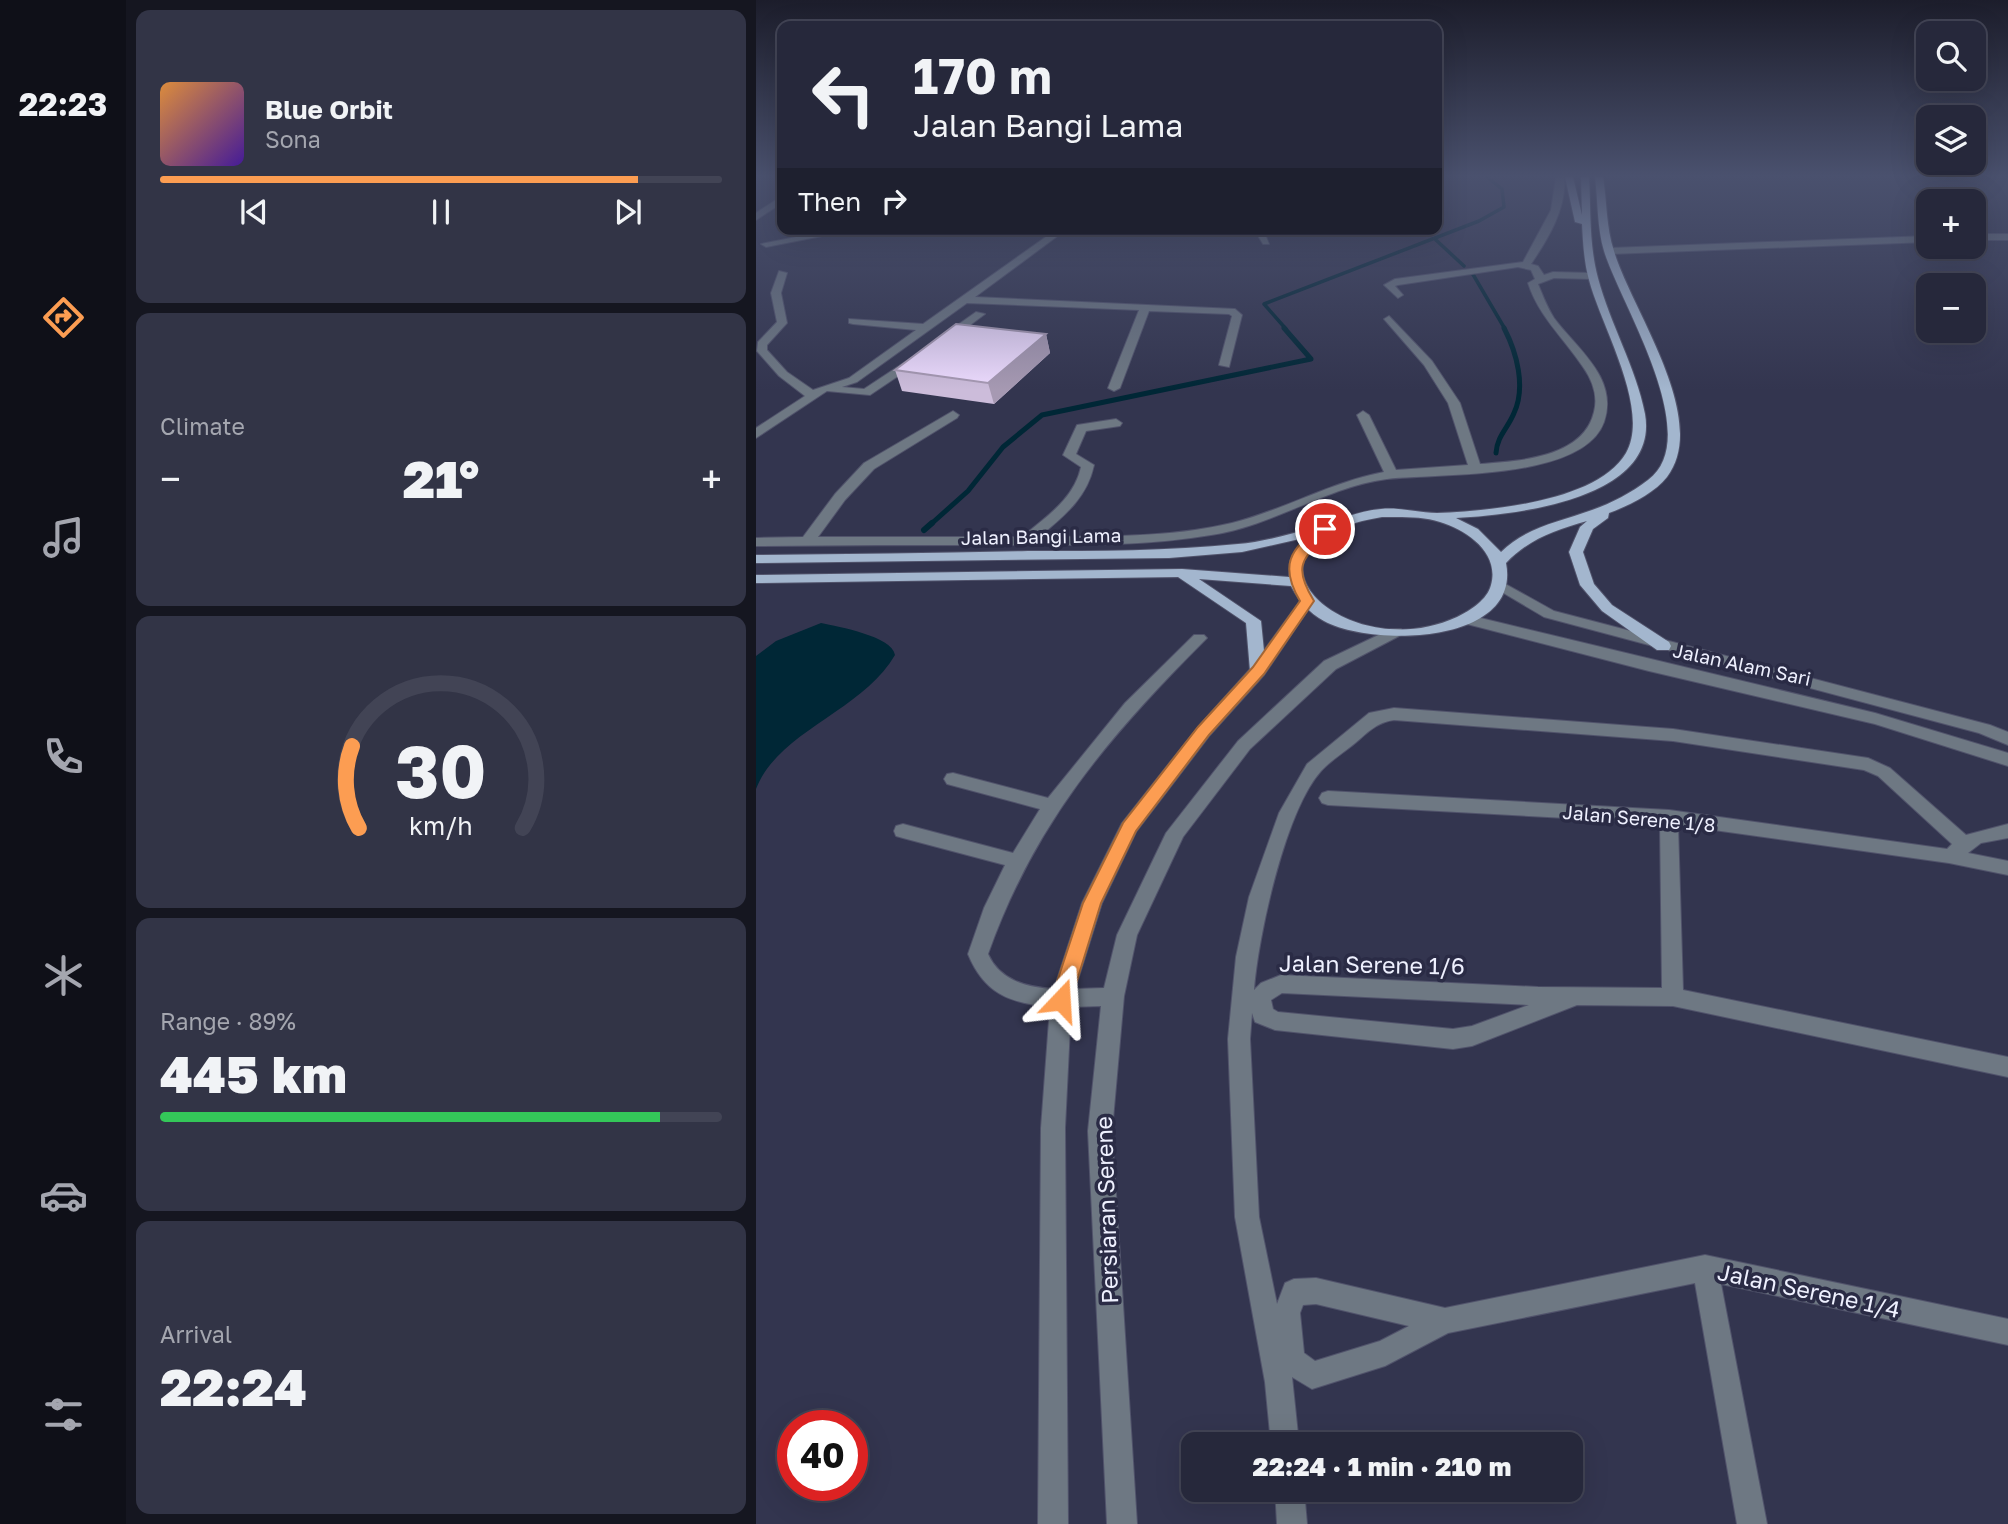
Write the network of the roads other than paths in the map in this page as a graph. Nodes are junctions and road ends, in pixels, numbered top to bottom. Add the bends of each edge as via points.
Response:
1 (1037, 248) edge
2 (1537, 248) edge
3 (1590, 248) edge
4 (1686, 248) edge
5 (1610, 251) joint
6 (1526, 265) junction
7 (782, 273) dead end
8 (1592, 276) junction
9 (1541, 278) junction
10 (1398, 295) dead end
11 (966, 300) junction
12 (1145, 307) junction
13 (980, 314) dead end
14 (1389, 319) dead end
15 (853, 321) dead end
16 (928, 328) junction
17 (951, 334) junction
18 (965, 336) edge
19 (1225, 365) dead end
20 (824, 388) junction
21 (1114, 388) dead end
22 (813, 396) junction
23 (953, 415) dead end
24 (1363, 415) dead end
25 (1116, 423) dead end
26 (756, 434) edge
27 (1475, 468) junction
28 (1392, 475) junction
29 (1612, 509) junction
30 (1430, 516) junction
31 (1325, 529) junction
32 (807, 541) junction
33 (1026, 541) junction
34 (756, 542) edge
35 (756, 559) edge
36 (1500, 561) junction
37 (1182, 573) junction
38 (756, 579) edge
39 (1296, 582) junction
40 (1500, 584) junction
41 (1307, 601) junction
42 (1464, 619) junction
43 (1396, 632) junction
44 (1199, 638) dead end
45 (1663, 646) junction
46 (1258, 671) junction
47 (2008, 738) edge
48 (2008, 760) edge
49 (953, 779) dead end
50 (1328, 798) dead end
51 (1053, 806) junction
52 (1669, 817) junction
53 (903, 831) dead end
54 (2008, 831) edge
55 (1957, 850) junction
56 (1017, 860) junction
57 (2008, 868) edge
58 (1113, 996) junction
59 (1577, 996) junction
60 (1673, 997) junction
61 (1061, 1000) junction
62 (2008, 1068) edge
63 (1705, 1268) junction
64 (1445, 1321) junction
65 (2008, 1332) edge
66 (1284, 1432) edge
67 (1290, 1502) edge
68 (1053, 1524) edge
69 (1122, 1524) edge
70 (1292, 1524) edge
71 (1752, 1524) edge

1 - 11 street
2 - 6 street
3 - 8 main road, Jalan Bangi Lama
4 - 5 street
5 - 29 main road via 1668,394 1676,438 1663,474
6 - 9 street via 1535,268
6 - 10 street via 1389,285
7 - 22 street via 776,293 782,323 762,344 762,351
8 - 9 street
8 - 30 main road, Jalan Bangi Lama via 1640,429 1628,462 1580,491 1528,509
9 - 27 street via 1533,283 1536,299 1601,386 1605,402 1601,414 1587,439 1562,454
11 - 12 street
11 - 16 street
12 - 19 street via 1237,315
12 - 21 street
13 - 17 street
14 - 27 street via 1428,363 1454,403
15 - 16 street
16 - 20 street via 853,380
17 - 18 street
17 - 20 street via 866,393
20 - 22 street
22 - 26 street
23 - 32 street via 863,472
24 - 28 street
25 - 33 street via 1081,428 1069,455 1088,466 1086,481 1079,495
27 - 28 street
28 - 33 street via 1342,486 1214,531
29 - 36 main road via 1536,531 1513,545
29 - 45 main road via 1587,527 1576,552 1587,585 1607,608
30 - 31 main road, Jalan Bangi Lama via 1382,513
30 - 36 main road, Jalan Bangi Lama via 1472,530 1489,543
31 - 35 main road, Jalan Bangi Lama via 1242,548 1169,554
31 - 39 main road, Jalan Bangi Lama via 1306,544 1295,563
32 - 33 street
32 - 34 street
36 - 40 main road
37 - 38 main road
37 - 39 main road
37 - 46 main road via 1253,621
39 - 41 main road
40 - 42 main road via 1487,603
40 - 45 street, Jalan Alam Sari via 1549,614
41 - 43 main road via 1330,618
41 - 46 street
42 - 43 main road via 1433,629
42 - 48 street, Jalan Alam Sari via 1815,701
43 - 58 street, Persiaran Serene via 1330,666 1287,702 1244,745 1175,833 1126,935
44 - 51 street via 1140,694
45 - 47 street, Jalan Alam Sari
46 - 61 street via 1204,731 1129,828 1092,903
49 - 51 street
50 - 52 street, Jalan Serene 1/8
51 - 56 street
52 - 55 street, Jalan Serene 1/8
52 - 60 street
53 - 56 street
54 - 55 street, Jalan Serene 1/8 via 1976,837
55 - 57 street, Jalan Serene 1/8
55 - 66 street via 1884,772 1868,764 1673,735 1394,714 1375,717 1313,768 1288,813 1259,897 1246,957 1239,1039 1247,1217 1279,1382
56 - 61 street via 978,954 990,975 1009,988
58 - 61 street
58 - 69 street, Persiaran Serene via 1100,1131
59 - 59 street, Jalan Serene 1/6 via 1281,984 1260,998 1263,1015 1275,1021 1453,1039
59 - 60 street, Jalan Serene 1/6
60 - 62 street, Jalan Serene 1/6
61 - 68 street via 1054,1128
63 - 64 street, Jalan Serene 1/4
63 - 65 street, Jalan Serene 1/4
63 - 71 street
64 - 64 street, Jalan Serene 1/4 via 1385,1353 1312,1375 1291,1360 1287,1313 1294,1292 1316,1291
67 - 70 street

